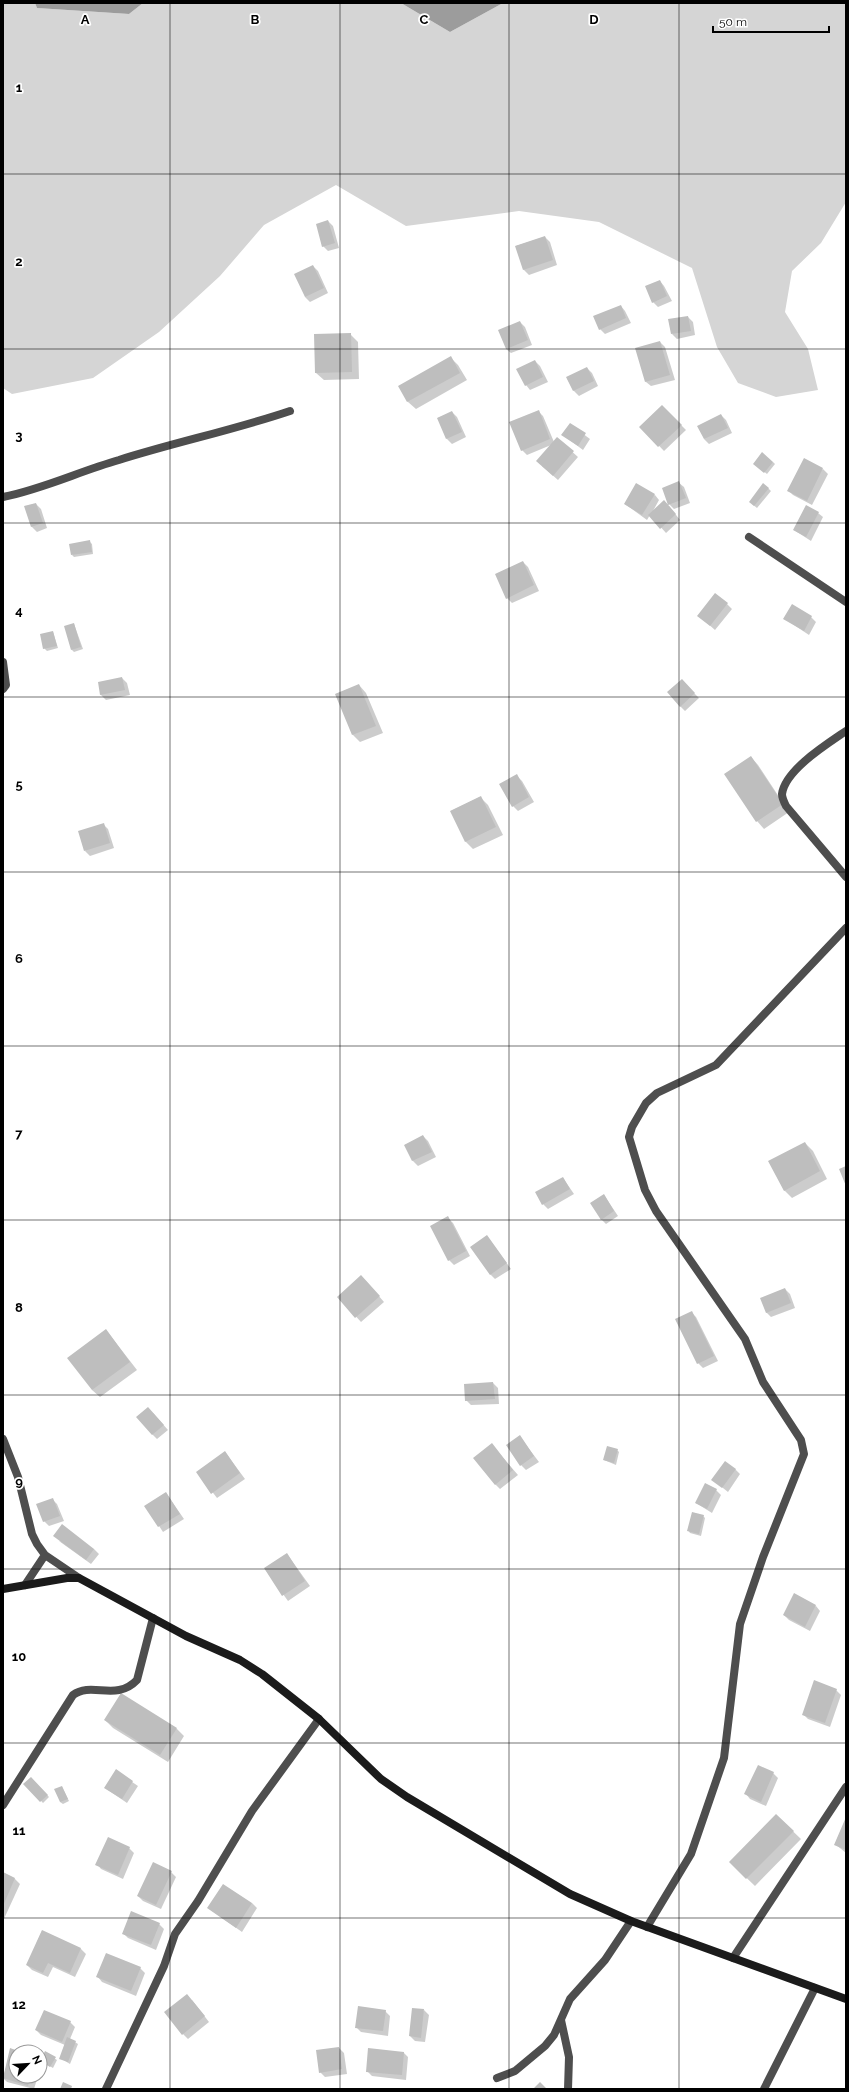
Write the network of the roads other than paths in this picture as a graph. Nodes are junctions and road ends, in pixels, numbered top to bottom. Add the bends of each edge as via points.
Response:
1 (290, 411) dead end
2 (3, 497) edge
3 (749, 537) dead end
4 (846, 602) edge
5 (3, 662) edge
6 (3, 689) edge
7 (846, 731) edge
8 (846, 877) edge
9 (846, 928) edge
10 (3, 1439) edge
11 (45, 1555) junction
12 (79, 1578) junction
13 (25, 1585) junction
14 (3, 1589) edge
15 (153, 1618) junction
16 (319, 1719) junction
17 (846, 1787) edge
18 (3, 1805) edge
19 (631, 1921) junction
20 (647, 1927) junction
21 (733, 1958) junction
22 (815, 1988) junction
23 (846, 1999) edge
24 (561, 2020) junction
25 (497, 2078) dead end
26 (106, 2089) edge
27 (568, 2089) edge
28 (764, 2089) edge

1 - 2 street via 227,431 155,449
3 - 4 street
5 - 6 street via 6,685
7 - 8 street via 795,771 782,796 786,806
9 - 20 street via 716,1065 651,1098 632,1127 629,1137 645,1190 656,1211 744,1339 763,1382 801,1440 804,1454 740,1624 724,1758 691,1854
10 - 11 street via 18,1477 32,1534
11 - 12 street
11 - 13 street
12 - 13 main road
12 - 15 main road
13 - 14 main road
15 - 16 main road via 257,1671
15 - 18 street via 137,1680 130,1687 120,1691 86,1690 73,1695
16 - 19 main road via 381,1779 407,1798 570,1894
16 - 26 street via 252,1812 175,1934 164,1966
17 - 21 street
19 - 20 main road
19 - 24 street via 605,1960 570,1999
20 - 21 main road
21 - 22 main road
22 - 23 main road
22 - 28 street
24 - 25 street via 545,2046 515,2071
24 - 27 street via 569,2058

